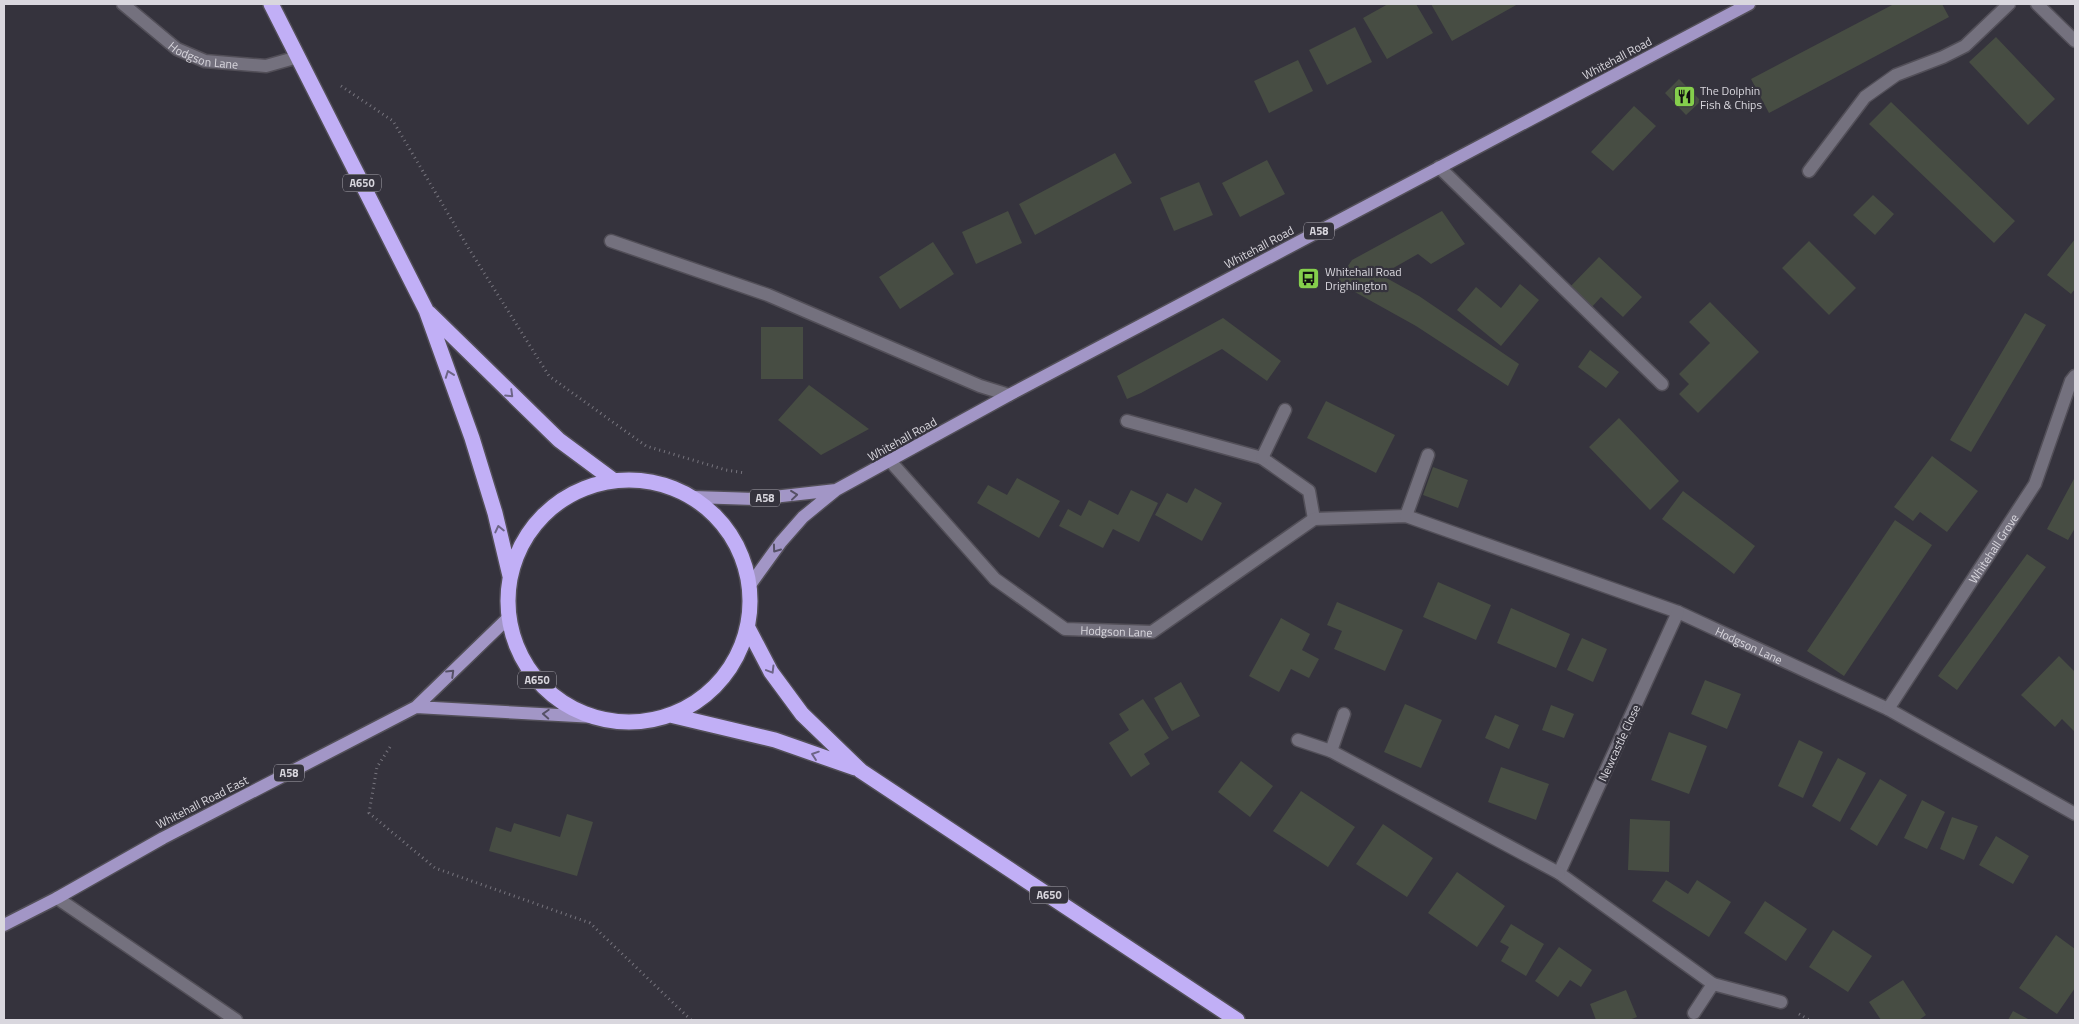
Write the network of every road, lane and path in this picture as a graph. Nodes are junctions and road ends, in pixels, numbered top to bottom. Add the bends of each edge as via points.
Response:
1 (123, 4) edge
2 (271, 4) edge
3 (1749, 4) edge
4 (2009, 4) edge
5 (2037, 4) edge
6 (2075, 41) edge
7 (298, 56) junction
8 (338, 83) dead end
9 (1438, 167) junction
10 (1809, 171) dead end
11 (611, 241) dead end
12 (426, 310) junction
13 (2075, 376) edge
14 (1662, 384) dead end
15 (1009, 395) junction
16 (1285, 410) dead end
17 (1127, 421) dead end
18 (1428, 455) dead end
19 (1262, 458) junction
20 (891, 462) junction
21 (754, 475) dead end
22 (613, 480) junction
23 (836, 490) junction
24 (693, 497) junction
25 (1406, 516) junction
26 (1314, 518) junction
27 (510, 576) junction
28 (750, 585) junction
29 (1678, 612) junction
30 (509, 617) junction
31 (748, 628) junction
32 (416, 707) junction
33 (1888, 709) junction
34 (1344, 714) dead end
35 (670, 715) junction
36 (595, 717) junction
37 (1298, 740) dead end
38 (392, 745) dead end
39 (1331, 751) junction
40 (861, 771) junction
41 (2075, 814) edge
42 (1559, 873) junction
43 (57, 898) junction
44 (4, 925) edge
45 (1713, 984) junction
46 (1781, 1002) dead end
47 (1694, 1013) dead end
48 (236, 1020) edge
49 (691, 1020) edge
50 (1237, 1020) edge

1 - 7 street, Hodgson Lane via 176,49 205,61 266,66
2 - 7 highway, A650
3 - 9 main road, Whitehall Road / A58
4 - 10 street via 1965,46 1896,75 1865,97
5 - 6 street
7 - 12 highway, A650
8 - 21 path via 393,121 549,376 646,446
9 - 14 street
9 - 15 main road, Whitehall Road / A58
11 - 15 street via 768,295 980,386
12 -> 22 highway, A650 via 559,440
27 -> 12 highway, A650 via 472,438
13 - 33 street, Whitehall Grove via 2035,484
15 - 20 main road, Whitehall Road / A58
16 - 19 street
17 - 19 street
18 - 25 street
19 - 26 street via 1309,491
20 - 23 main road, Whitehall Road / A58
20 - 26 street, Hodgson Lane via 995,579 1065,629 1152,632
22 - 24 highway, A650 via 644,480 670,486
22 - 27 highway, A650 via 577,490 546,512 523,541
24 -> 23 main road, Whitehall Road / A58 via 755,499
23 -> 28 main road, Whitehall Road / A58 via 781,542
24 - 28 highway, A650 via 727,528 742,555
25 - 26 street, Hodgson Lane
25 - 29 street, Hodgson Lane
27 - 30 highway, A650
28 - 31 highway, A650
29 - 33 street, Hodgson Lane
29 - 42 street, Newcastle Close
32 -> 30 main road, Whitehall Road East / A58
30 - 36 highway, A650 via 515,644 528,669 547,690 569,706
31 - 35 highway, A650 via 737,656 720,682 697,702
31 -> 40 highway, A650 via 771,672 802,714
36 -> 32 main road
32 - 43 main road, Whitehall Road East / A58 via 163,838
33 - 41 street, Hodgson Lane
34 - 39 street
35 - 36 highway, A650 via 632,722
40 -> 35 highway, A650 via 775,740
37 - 39 street
38 - 49 path via 377,767 369,813 435,868 590,923
39 - 42 street
40 - 50 highway, A650
42 - 45 street
43 - 44 main road, Whitehall Road East / A58
43 - 48 street
45 - 46 street
45 - 47 street

